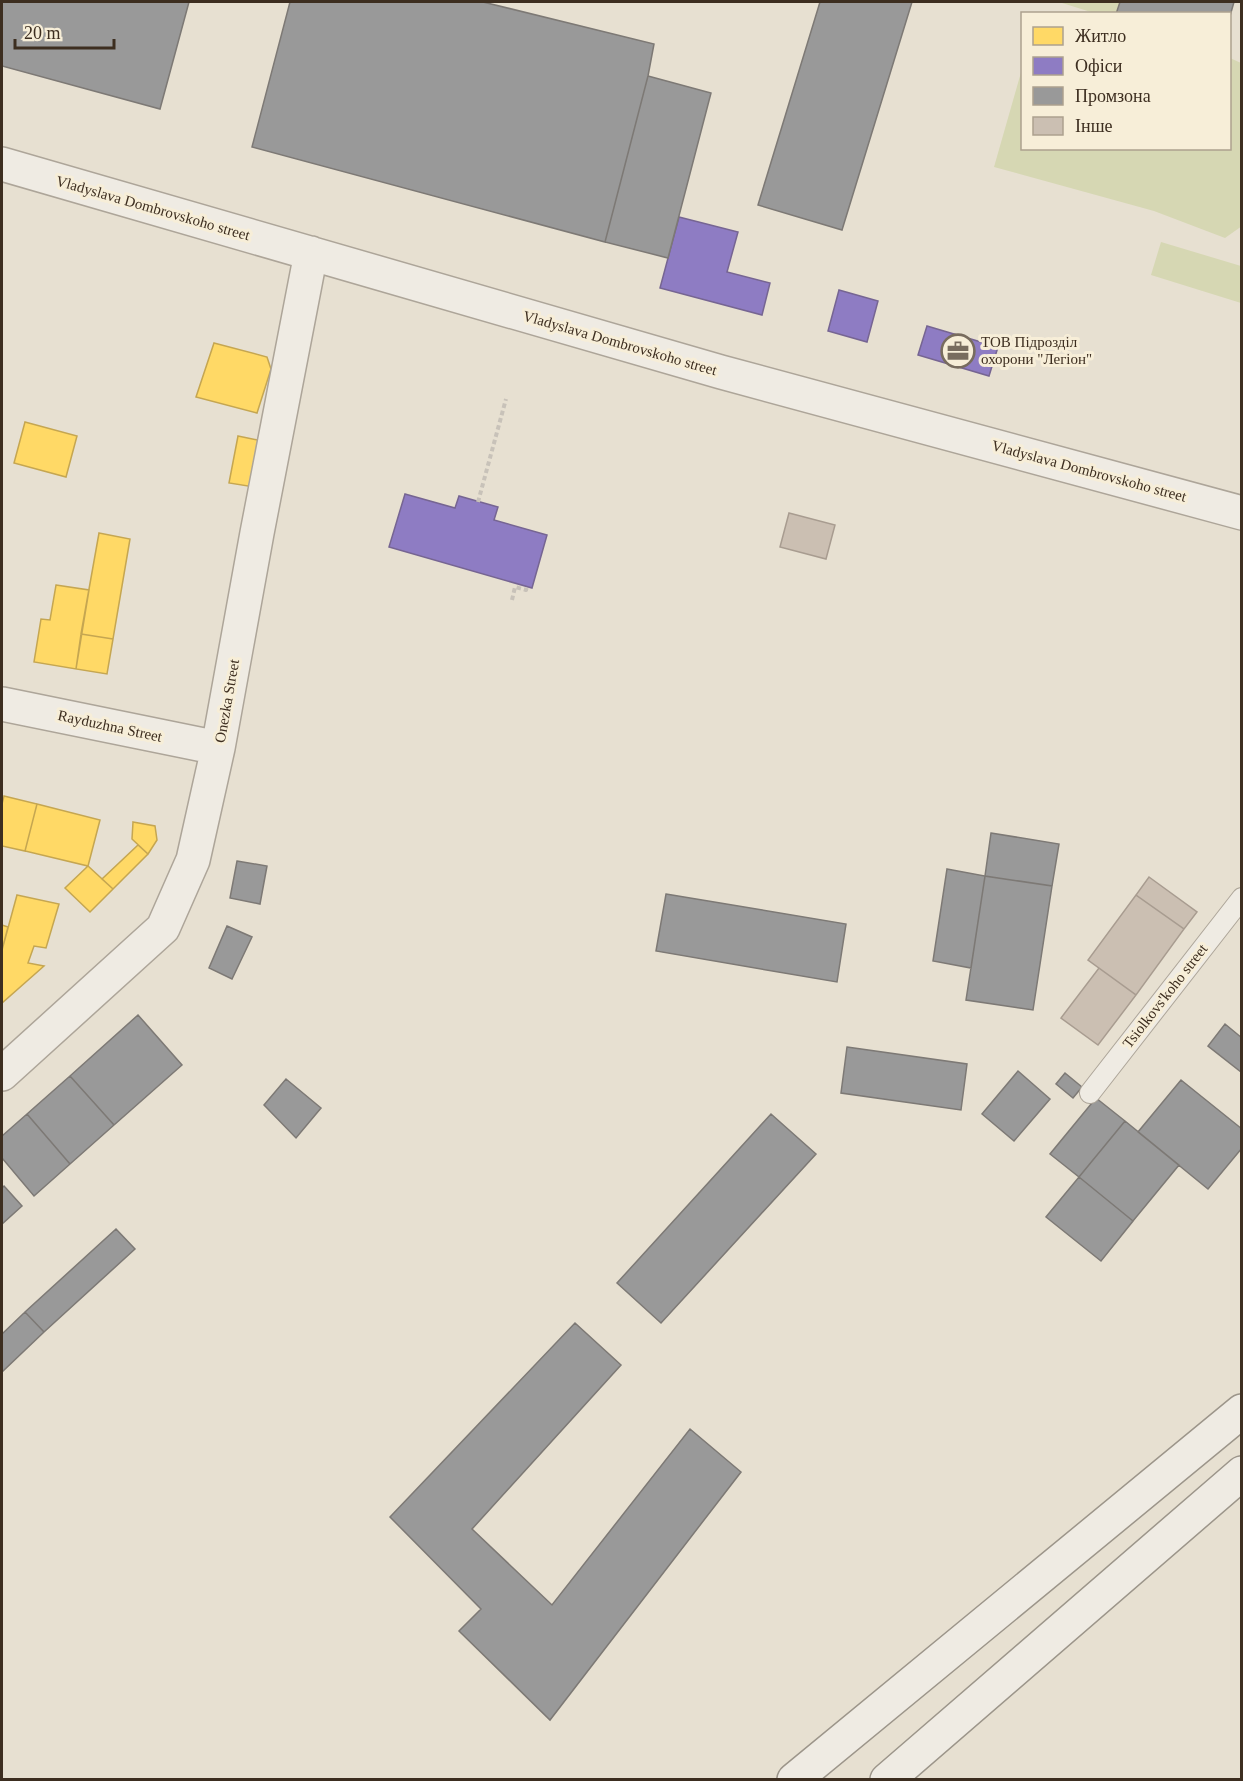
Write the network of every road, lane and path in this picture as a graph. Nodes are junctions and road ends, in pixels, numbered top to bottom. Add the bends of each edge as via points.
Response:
1 (2, 164) edge
2 (311, 253) junction
3 (506, 399) dead end
4 (478, 502) dead end
5 (1242, 513) edge
6 (527, 586) dead end
7 (512, 600) dead end
8 (2, 704) edge
9 (219, 748) junction
10 (1242, 898) edge
11 (2, 1074) edge
12 (1090, 1093) dead end
13 (1242, 1411) edge
14 (1242, 1473) edge
15 (794, 1779) edge
16 (887, 1779) edge

1 - 2 street, Vladyslava Dombrovskoho street
2 - 5 street, Vladyslava Dombrovskoho street via 721,372
2 - 9 street, Onezka Street
3 - 4 path
6 - 7 path via 526,590 515,587
8 - 9 street, Rayduzhna Street
9 - 11 street, Onezka Street via 193,860 163,928
10 - 12 lane, Tsiolkovs'koho street
13 - 15 street
14 - 16 street

